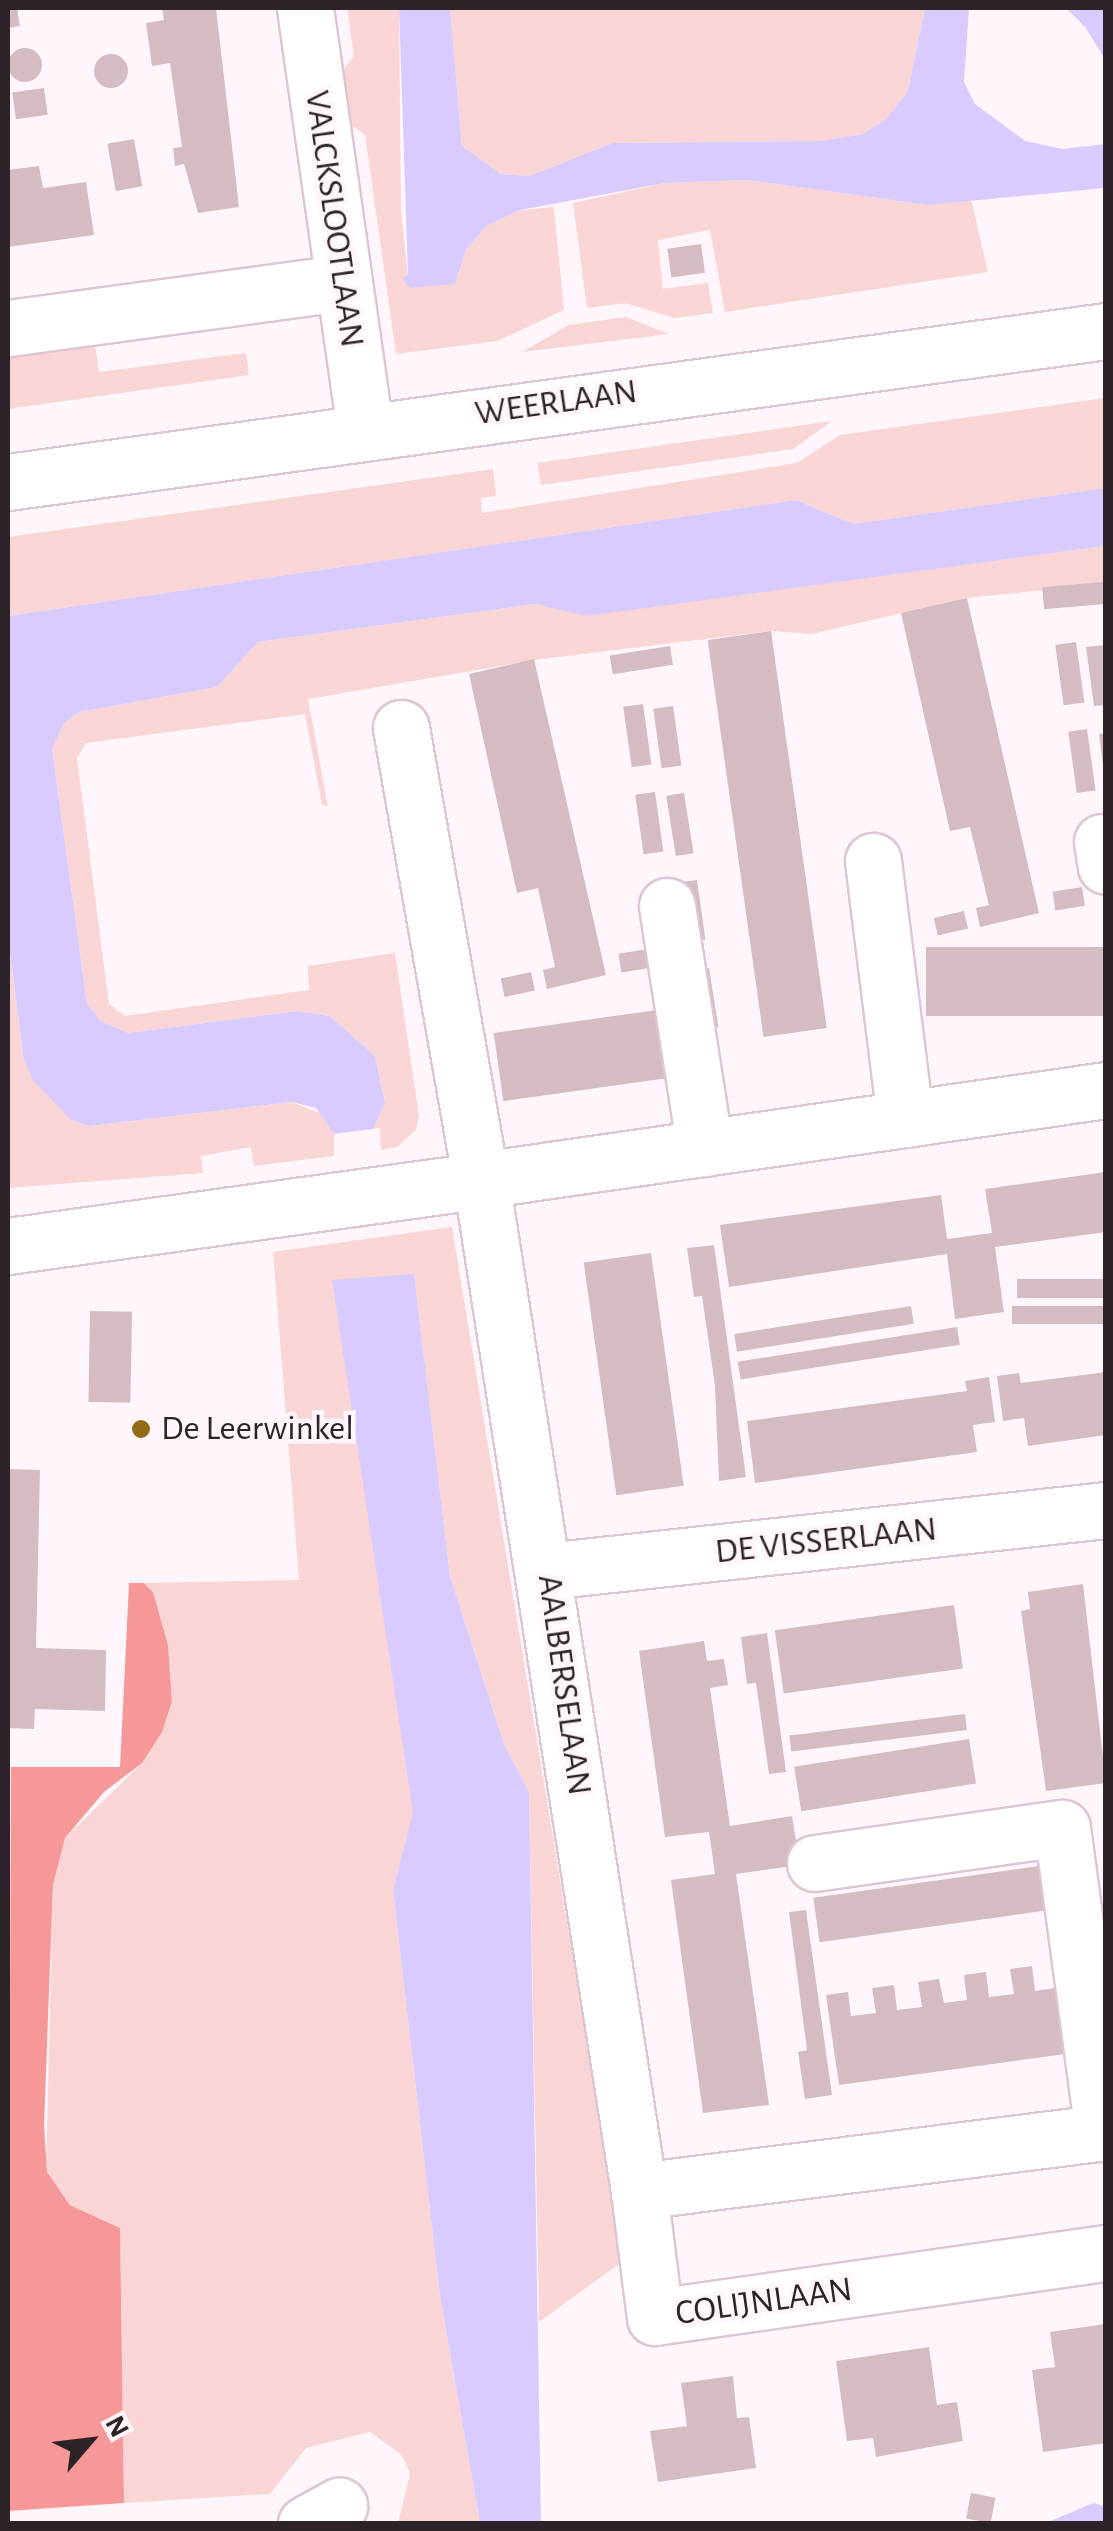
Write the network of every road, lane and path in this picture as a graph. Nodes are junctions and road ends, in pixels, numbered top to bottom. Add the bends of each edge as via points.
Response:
1 (304, 8) edge
2 (341, 283) junction
3 (8, 328) edge
4 (1106, 332) edge
5 (365, 430) junction
6 (8, 482) edge
7 (401, 728) dead end
8 (873, 861) dead end
9 (667, 906) dead end
10 (1106, 1090) edge
11 (905, 1119) junction
12 (705, 1148) junction
13 (481, 1180) junction
14 (8, 1246) edge
15 (1106, 1510) edge
16 (547, 1571) junction
17 (816, 1863) dead end
18 (1104, 2132) edge
19 (639, 2190) junction
20 (1106, 2253) edge

1 - 2 street, VALCKSLOOTLAAN
2 - 3 street
2 - 5 street, VALCKSLOOTLAAN
4 - 5 street, WEERLAAN
5 - 6 street, WEERLAAN
7 - 13 street, AALBERSELAAN
8 - 11 street
9 - 12 street
10 - 11 street
11 - 12 street
12 - 13 street
13 - 14 street
13 - 16 street, AALBERSELAAN
15 - 16 street, DE VISSERLAAN
16 - 19 street, AALBERSELAAN
17 - 18 street via 1062,1828
18 - 19 street
19 - 20 street, COLIJNLAAN via 655,2317

